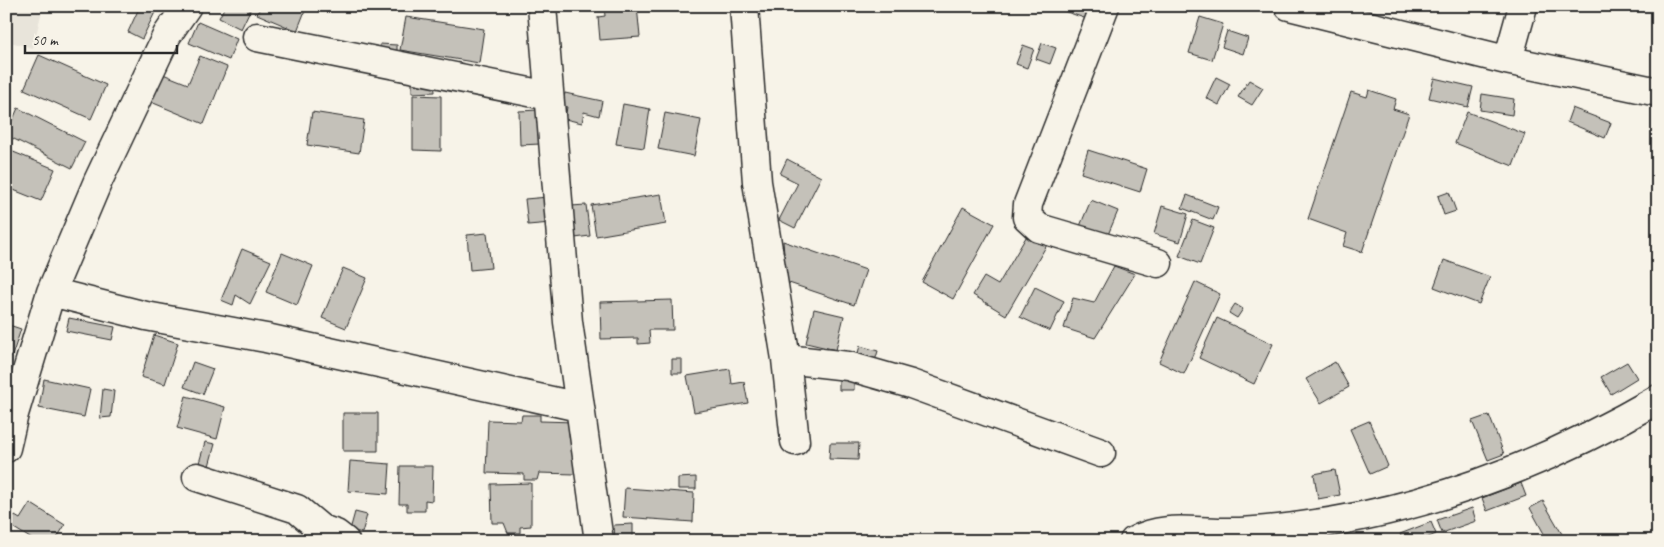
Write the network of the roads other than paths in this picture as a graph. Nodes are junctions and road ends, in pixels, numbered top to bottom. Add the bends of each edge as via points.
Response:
1 (187, 6) edge
2 (542, 6) edge
3 (744, 6) edge
4 (1105, 6) edge
5 (1522, 6) edge
6 (1301, 8) edge
7 (257, 37) dead end
8 (1508, 60) junction
9 (1658, 92) edge
10 (549, 96) junction
11 (1158, 262) dead end
12 (51, 292) junction
13 (786, 359) junction
14 (1658, 399) edge
15 (579, 407) junction
16 (795, 441) dead end
17 (6, 448) edge
18 (1101, 453) dead end
19 (197, 477) dead end
20 (326, 537) edge
21 (599, 541) edge
22 (1134, 541) edge

1 - 12 street via 167,34 98,181
2 - 10 street
3 - 13 street via 757,182
4 - 11 street via 1028,204 1027,217 1039,228
5 - 8 street
6 - 8 street
7 - 10 street
8 - 9 street
10 - 15 street via 568,322
12 - 15 street via 146,316 285,342
12 - 17 street
13 - 16 street
13 - 18 street via 848,366 911,384
14 - 22 street via 1571,445 1454,491 1394,510 1302,526 1224,532 1161,531
15 - 21 street
19 - 20 street via 297,509

